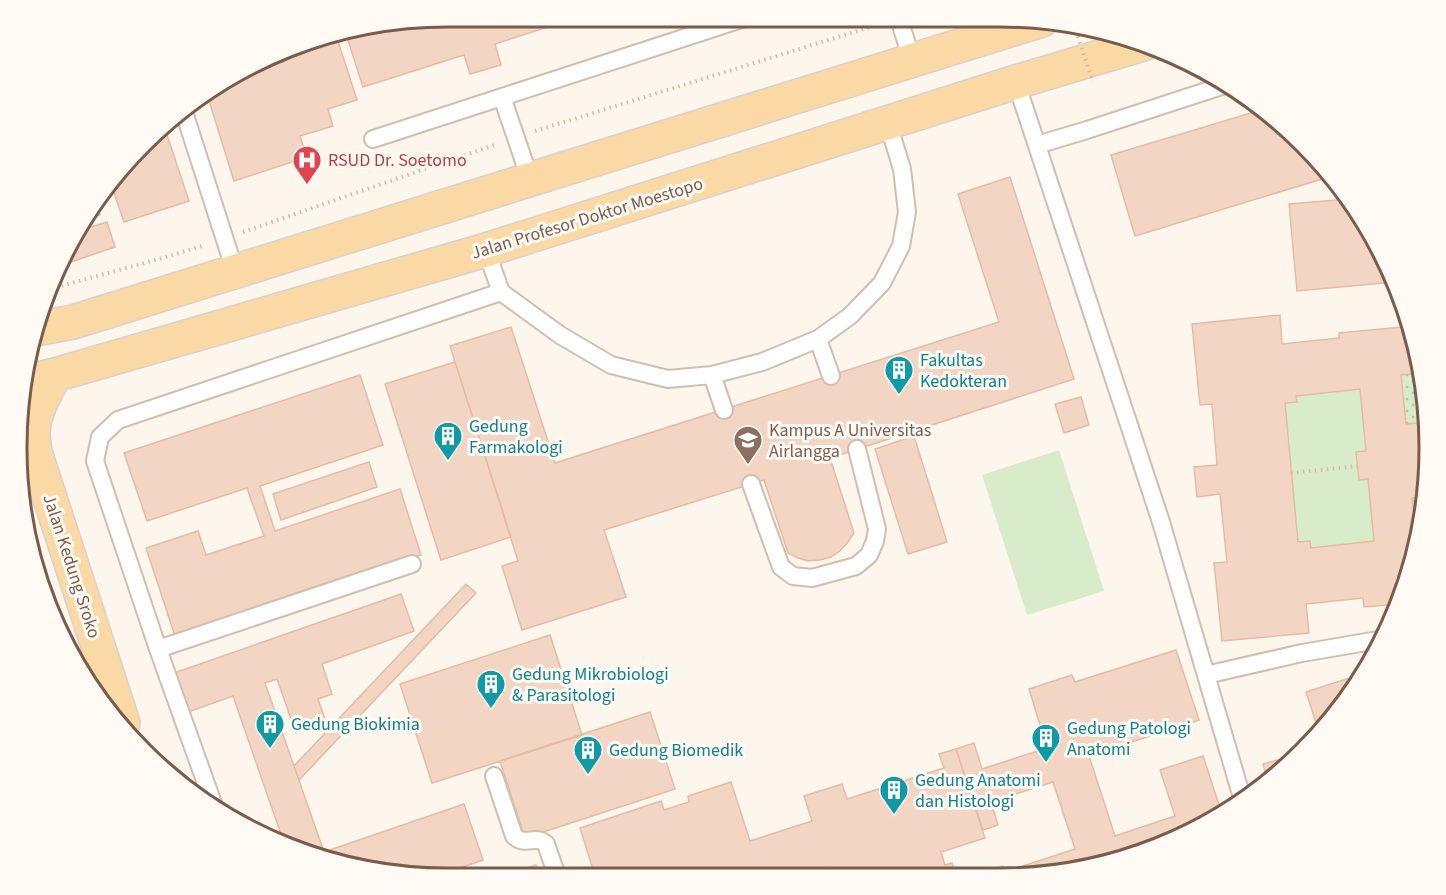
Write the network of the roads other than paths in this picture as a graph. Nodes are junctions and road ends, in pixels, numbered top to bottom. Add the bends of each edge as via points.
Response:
1 (717, 27) edge
2 (895, 27) edge
3 (1017, 28) edge
4 (1130, 48) edge
5 (912, 60) junction
6 (1016, 82) junction
7 (1216, 88) edge
8 (502, 97) junction
9 (186, 119) edge
10 (888, 123) junction
11 (374, 139) dead end
12 (1037, 145) junction
13 (530, 179) junction
14 (486, 250) junction
15 (235, 271) junction
16 (501, 292) junction
17 (44, 327) edge
18 (818, 339) junction
19 (712, 375) junction
20 (831, 376) dead end
21 (41, 379) edge
22 (724, 410) dead end
23 (857, 449) dead end
24 (751, 484) dead end
25 (412, 564) dead end
26 (1372, 641) edge
27 (158, 649) junction
28 (1206, 675) junction
29 (118, 709) edge
30 (494, 776) dead end
31 (1240, 791) edge
32 (210, 794) edge
33 (554, 868) edge

1 - 8 lane
2 - 5 lane
3 - 5 main road
4 - 6 main road, Jalan Profesor Doktor Moestopo
5 - 13 main road
6 - 10 main road, Jalan Profesor Doktor Moestopo
6 - 12 lane
7 - 12 lane
8 - 11 lane
8 - 13 lane
9 - 15 lane
10 - 14 main road, Jalan Profesor Doktor Moestopo
10 - 18 lane via 902,168 908,212 901,246 882,283 850,316
12 - 28 lane via 1161,522
13 - 15 main road
14 - 16 lane
14 - 21 main road, Jalan Profesor Doktor Moestopo
15 - 17 main road
16 - 19 lane via 560,335 611,364 668,379
16 - 27 lane via 118,420 100,437 95,461
18 - 19 lane via 762,362
18 - 20 lane
19 - 22 lane
21 - 29 main road, Jalan Kedung Sroko via 42,400 33,434 35,452
23 - 24 lane via 877,529 869,555 856,566 812,578 793,576 781,567
25 - 27 lane
26 - 28 lane
27 - 32 lane
28 - 31 lane
30 - 33 lane via 514,836 523,842 543,841

